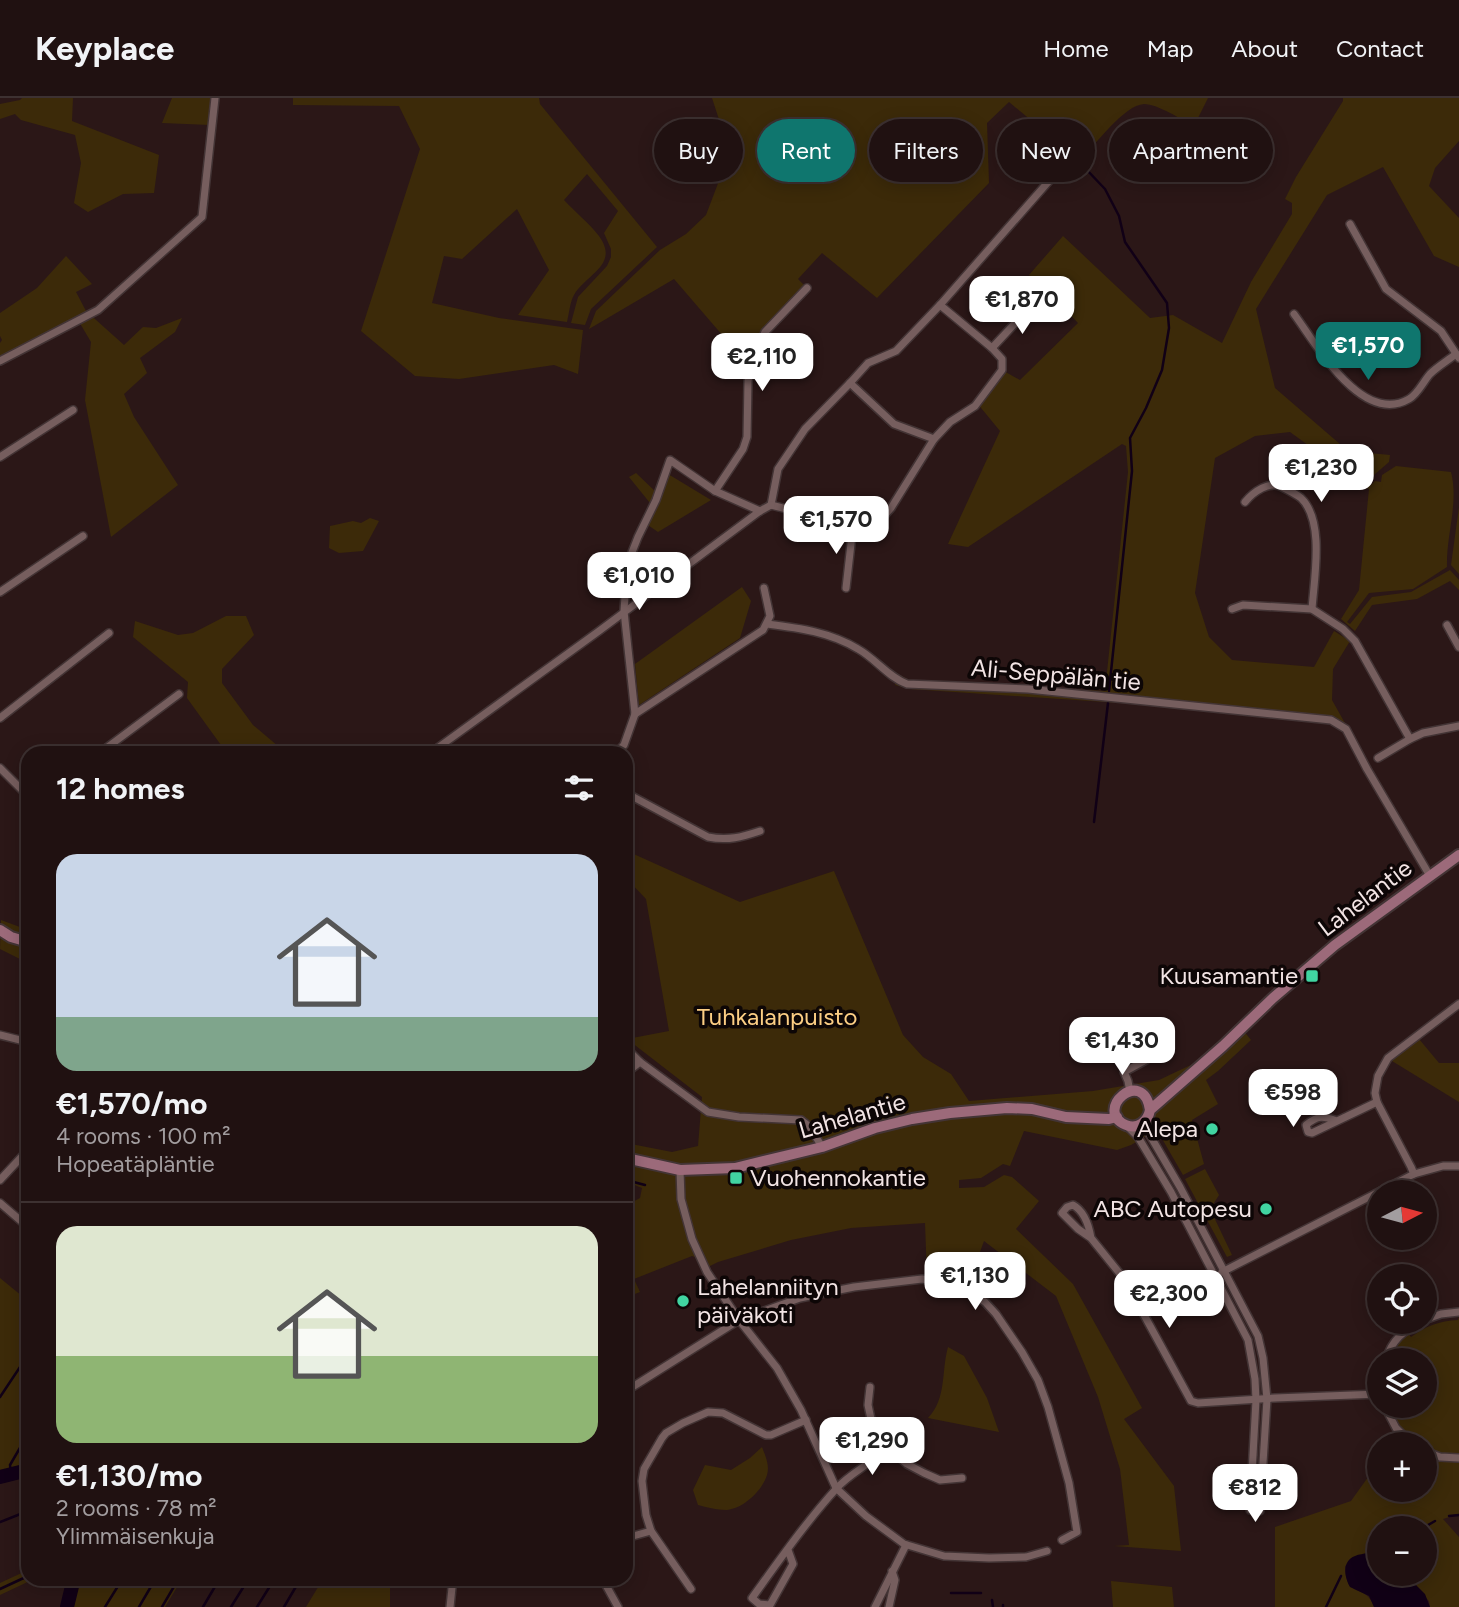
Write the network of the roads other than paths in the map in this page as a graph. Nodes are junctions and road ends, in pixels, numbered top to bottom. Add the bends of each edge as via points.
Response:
1 (215, 98) edge
2 (1048, 182) edge
3 (1350, 224) dead end
4 (807, 288) dead end
5 (940, 305) junction
6 (1032, 305) dead end
7 (1294, 314) dead end
8 (992, 348) junction
9 (1457, 356) edge
10 (0, 361) edge
11 (850, 383) junction
12 (73, 410) dead end
13 (934, 439) junction
14 (0, 457) edge
15 (715, 491) junction
16 (1245, 502) dead end
17 (771, 505) junction
18 (760, 511) junction
19 (853, 526) junction
20 (83, 536) dead end
21 (764, 588) dead end
22 (846, 589) dead end
23 (0, 592) edge
24 (1232, 609) dead end
25 (1312, 609) junction
26 (624, 611) junction
27 (767, 624) junction
28 (1447, 625) dead end
29 (109, 633) dead end
30 (1459, 647) edge
31 (179, 694) dead end
32 (635, 714) junction
33 (0, 718) edge
34 (1459, 726) edge
35 (1410, 738) junction
36 (109, 746) edge
37 (440, 746) edge
38 (623, 746) edge
39 (1378, 758) dead end
40 (0, 768) edge
41 (21, 789) edge
42 (633, 797) edge
43 (760, 831) dead end
44 (1459, 855) edge
45 (1430, 876) junction
46 (0, 930) edge
47 (21, 940) edge
48 (1459, 1004) edge
49 (0, 1035) edge
50 (21, 1040) edge
51 (633, 1055) edge
52 (1146, 1060) dead end
53 (640, 1062) junction
54 (633, 1068) edge
55 (1173, 1089) junction
56 (1130, 1091) junction
57 (1145, 1097) junction
58 (1377, 1102) junction
59 (1116, 1112) junction
60 (1149, 1115) junction
61 (1337, 1121) dead end
62 (1128, 1126) junction
63 (822, 1147) junction
64 (21, 1158) edge
65 (633, 1160) edge
66 (1459, 1166) edge
67 (680, 1170) junction
68 (1414, 1174) junction
69 (0, 1180) edge
70 (0, 1203) edge
71 (21, 1221) edge
72 (1091, 1238) junction
73 (1225, 1270) junction
74 (1215, 1276) junction
75 (1459, 1312) edge
76 (1437, 1315) edge
77 (738, 1320) junction
78 (1401, 1334) edge
79 (1390, 1348) edge
80 (633, 1387) edge
81 (870, 1387) dead end
82 (1367, 1395) edge
83 (1267, 1399) junction
84 (1256, 1400) junction
85 (806, 1420) junction
86 (887, 1447) junction
87 (1437, 1456) edge
88 (1459, 1458) edge
89 (962, 1478) dead end
90 (836, 1488) junction
91 (651, 1531) junction
92 (633, 1536) edge
93 (1062, 1540) dead end
94 (906, 1545) junction
95 (788, 1550) junction
96 (1047, 1551) dead end
97 (892, 1571) junction
98 (452, 1586) edge
99 (606, 1586) edge
100 (691, 1589) dead end
101 (450, 1607) edge
102 (618, 1607) edge
103 (875, 1607) edge
104 (889, 1607) edge

1 - 10 street via 202,216 97,310
2 - 5 street
3 - 9 street via 1386,289 1441,331
4 - 15 street via 765,332 748,381 747,437
5 - 8 street
5 - 11 street via 896,351 868,362
6 - 8 street
7 - 9 street via 1340,376 1356,392 1379,404 1399,404 1412,397 1432,373
8 - 13 street via 1002,359 1002,370 975,406
11 - 13 street via 894,424
11 - 17 street via 805,429 778,469
12 - 14 street
13 - 19 street via 878,523
15 - 18 street
15 - 26 street via 670,460 627,565
16 - 25 street via 1278,484 1307,507 1316,537
17 - 18 street
17 - 19 street
18 - 26 street
19 - 22 street
20 - 23 street
21 - 27 street via 770,616
24 - 25 street via 1243,605
25 - 35 street via 1355,641
26 - 32 street
26 - 37 street
27 - 32 street
27 - 45 street, Ali-Seppälän tie via 814,630 858,649 907,684 1028,689 1331,720 1346,729
28 - 30 street
29 - 33 street
31 - 36 street
32 - 38 street
34 - 35 street
35 - 39 street
40 - 41 street
42 - 43 street via 708,837 722,840
44 - 45 main road, Lahelantie
45 - 55 main road, Lahelantie via 1335,945
46 - 47 main road
48 - 58 street via 1388,1058 1378,1076
49 - 50 street
51 - 53 street
52 - 56 street via 1124,1072
53 - 54 street
53 - 63 street via 708,1112 801,1119
55 - 57 main road, Lahelantie
55 - 60 main road, Lahelantie
56 - 57 main road
56 - 59 main road via 1119,1098
57 - 60 main road
58 - 61 street
58 - 68 street
59 - 62 main road
59 - 63 main road, Lahelantie via 1108,1119 1007,1108 950,1113 875,1128
60 - 62 main road, Lahelantie via 1139,1125
60 - 73 street via 1148,1132
62 - 74 street via 1171,1192
63 - 67 main road, Lahelantie via 748,1166
64 - 69 street
65 - 67 main road, Lahelantie
66 - 68 street
67 - 77 street via 681,1199 692,1239
68 - 73 street
70 - 71 street
72 - 72 street via 1078,1208 1067,1207 1062,1213
72 - 84 street via 1125,1280 1191,1401
73 - 74 street
73 - 83 street via 1258,1336
74 - 84 street via 1248,1340
75 - 76 street
77 - 80 street
77 - 85 street via 777,1368
77 - 93 street via 800,1298 922,1279 957,1285 985,1302 1023,1352 1048,1407 1077,1532
78 - 79 street
81 - 86 street via 871,1419
82 - 83 street
83 - 84 street
83 - 84 street via 1260,1511 1250,1510
85 - 90 street
85 - 91 street via 766,1435 723,1413 708,1412 666,1433 644,1469 642,1481
86 - 89 street via 907,1464 940,1480
86 - 90 street
87 - 88 street
90 - 94 street
90 - 95 street
91 - 92 street
91 - 100 street
94 - 96 street via 944,1556 989,1558
94 - 97 street
95 - 95 street via 752,1598 759,1604 770,1605 793,1564
97 - 103 street
97 - 104 street via 895,1580
98 - 101 street
99 - 102 street

